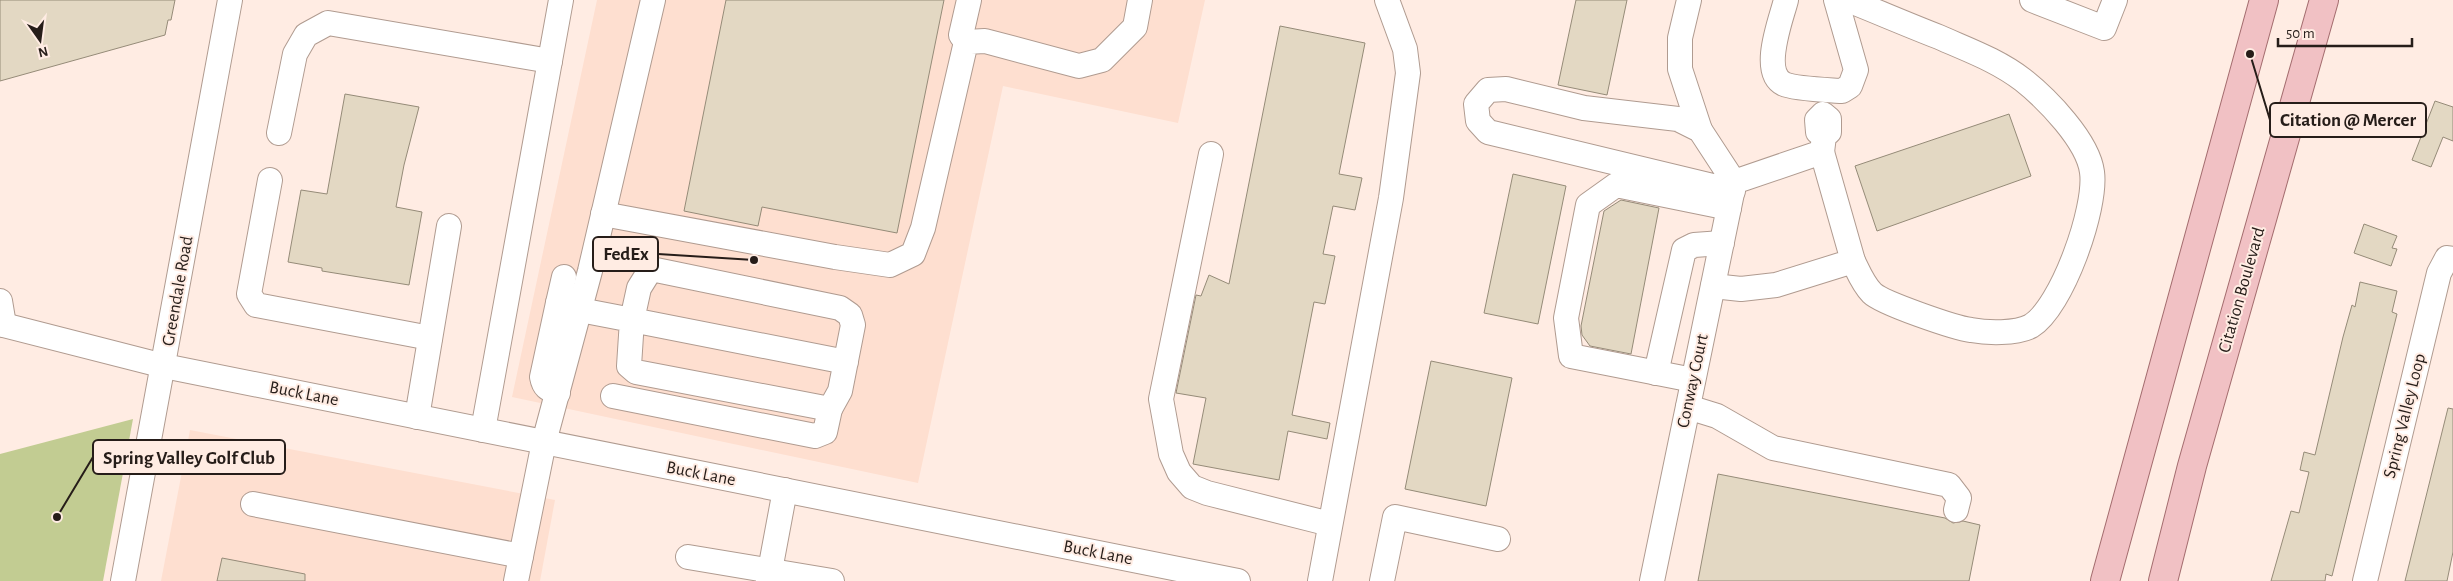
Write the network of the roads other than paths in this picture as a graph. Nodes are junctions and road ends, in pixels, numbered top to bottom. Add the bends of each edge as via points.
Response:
1 (230, 0) edge
2 (561, 0) edge
3 (653, 0) edge
4 (969, 0) edge
5 (1140, 0) edge
6 (1387, 0) edge
7 (1689, 0) edge
8 (1786, 0) edge
9 (1836, 0) edge
10 (1848, 0) edge
11 (2032, 0) edge
12 (2115, 0) edge
13 (2264, 0) edge
14 (2324, 0) edge
15 (966, 42) junction
16 (550, 61) junction
17 (1824, 89) junction
18 (1700, 130) junction
19 (279, 133) dead end
20 (1823, 134) junction
21 (1211, 154) dead end
22 (270, 180) dead end
23 (1732, 194) junction
24 (603, 214) junction
25 (449, 226) dead end
26 (1722, 243) junction
27 (2451, 257) edge
28 (1853, 260) junction
29 (564, 277) dead end
30 (1713, 286) junction
31 (0, 302) edge
32 (569, 306) junction
33 (632, 320) junction
34 (2, 325) edge
35 (430, 338) junction
36 (846, 362) junction
37 (164, 366) junction
38 (1656, 373) junction
39 (1694, 380) junction
40 (613, 396) dead end
41 (1688, 407) junction
42 (830, 409) junction
43 (417, 417) junction
44 (483, 430) junction
45 (544, 442) junction
46 (785, 490) junction
47 (253, 504) dead end
48 (1956, 510) dead end
49 (1330, 524) junction
50 (1498, 538) dead end
51 (521, 556) junction
52 (688, 557) dead end
53 (1165, 574) edge
54 (769, 576) edge
55 (123, 581) edge
56 (516, 581) edge
57 (828, 581) edge
58 (1238, 581) edge
59 (1320, 581) edge
60 (1382, 581) edge
61 (1652, 581) edge
62 (2105, 581) edge
63 (2163, 581) edge
64 (2365, 581) edge

1 - 37 street, Greendale Road
2 - 16 street
3 - 24 street
4 - 15 street via 961,34
5 - 15 street via 1135,27 1102,60 1079,66 985,40
6 - 49 street via 1405,49 1408,73 1391,198
7 - 18 street via 1680,38 1680,69
8 - 17 street via 1772,59 1777,78 1785,84
9 - 17 street via 1852,52 1855,77 1842,91
10 - 28 street via 1997,62 2024,81 2057,112 2083,148 2092,171 2092,191 2074,259 2058,297 2029,327 2008,331 1970,330 1879,299 1863,281
11 - 12 street via 2104,28
13 - 62 main road
14 - 63 main road, Citation Boulevard via 2192,466
15 - 24 street via 923,228 913,254 890,266
16 - 19 street via 328,23 306,35 295,54
16 - 44 street
17 - 20 street
18 - 23 street
18 - 23 street via 1678,119 1584,108 1506,90 1488,90 1476,104 1478,121 1488,132
20 - 23 street
20 - 28 street
21 - 49 street via 1161,399 1170,454 1192,487
22 - 35 street via 249,294 256,306
23 - 26 street, Conway Court
23 - 38 street via 1616,185 1588,205 1566,318 1571,356
24 - 32 street
25 - 35 street
26 - 30 street, Conway Court
26 - 38 street via 1694,245 1684,250
27 - 64 street, Spring Valley Loop via 2439,273
28 - 30 street via 1776,285 1741,289
29 - 32 street
30 - 39 street, Conway Court
31 - 34 street
32 - 33 street
32 - 45 street via 558,393
33 - 36 street
33 - 36 street via 639,288 649,272 656,270 840,308 850,316 853,325
33 - 42 street via 629,366 636,372
34 - 37 street, Buck Lane
35 - 43 street
36 - 42 street via 840,391
37 - 43 street, Buck Lane
37 - 55 street, Greendale Road
38 - 39 street
39 - 41 street, Conway Court
40 - 42 street via 815,436 825,432
41 - 48 street via 1717,416 1773,448 1949,485 1959,498
41 - 61 street, Conway Court
43 - 44 street, Buck Lane
44 - 45 street, Buck Lane
45 - 46 street, Buck Lane
45 - 51 street
46 - 53 street, Buck Lane
46 - 54 street
47 - 51 street
49 - 59 street
50 - 60 street via 1395,517
51 - 56 street
52 - 54 street
53 - 58 street, Buck Lane
54 - 57 street

